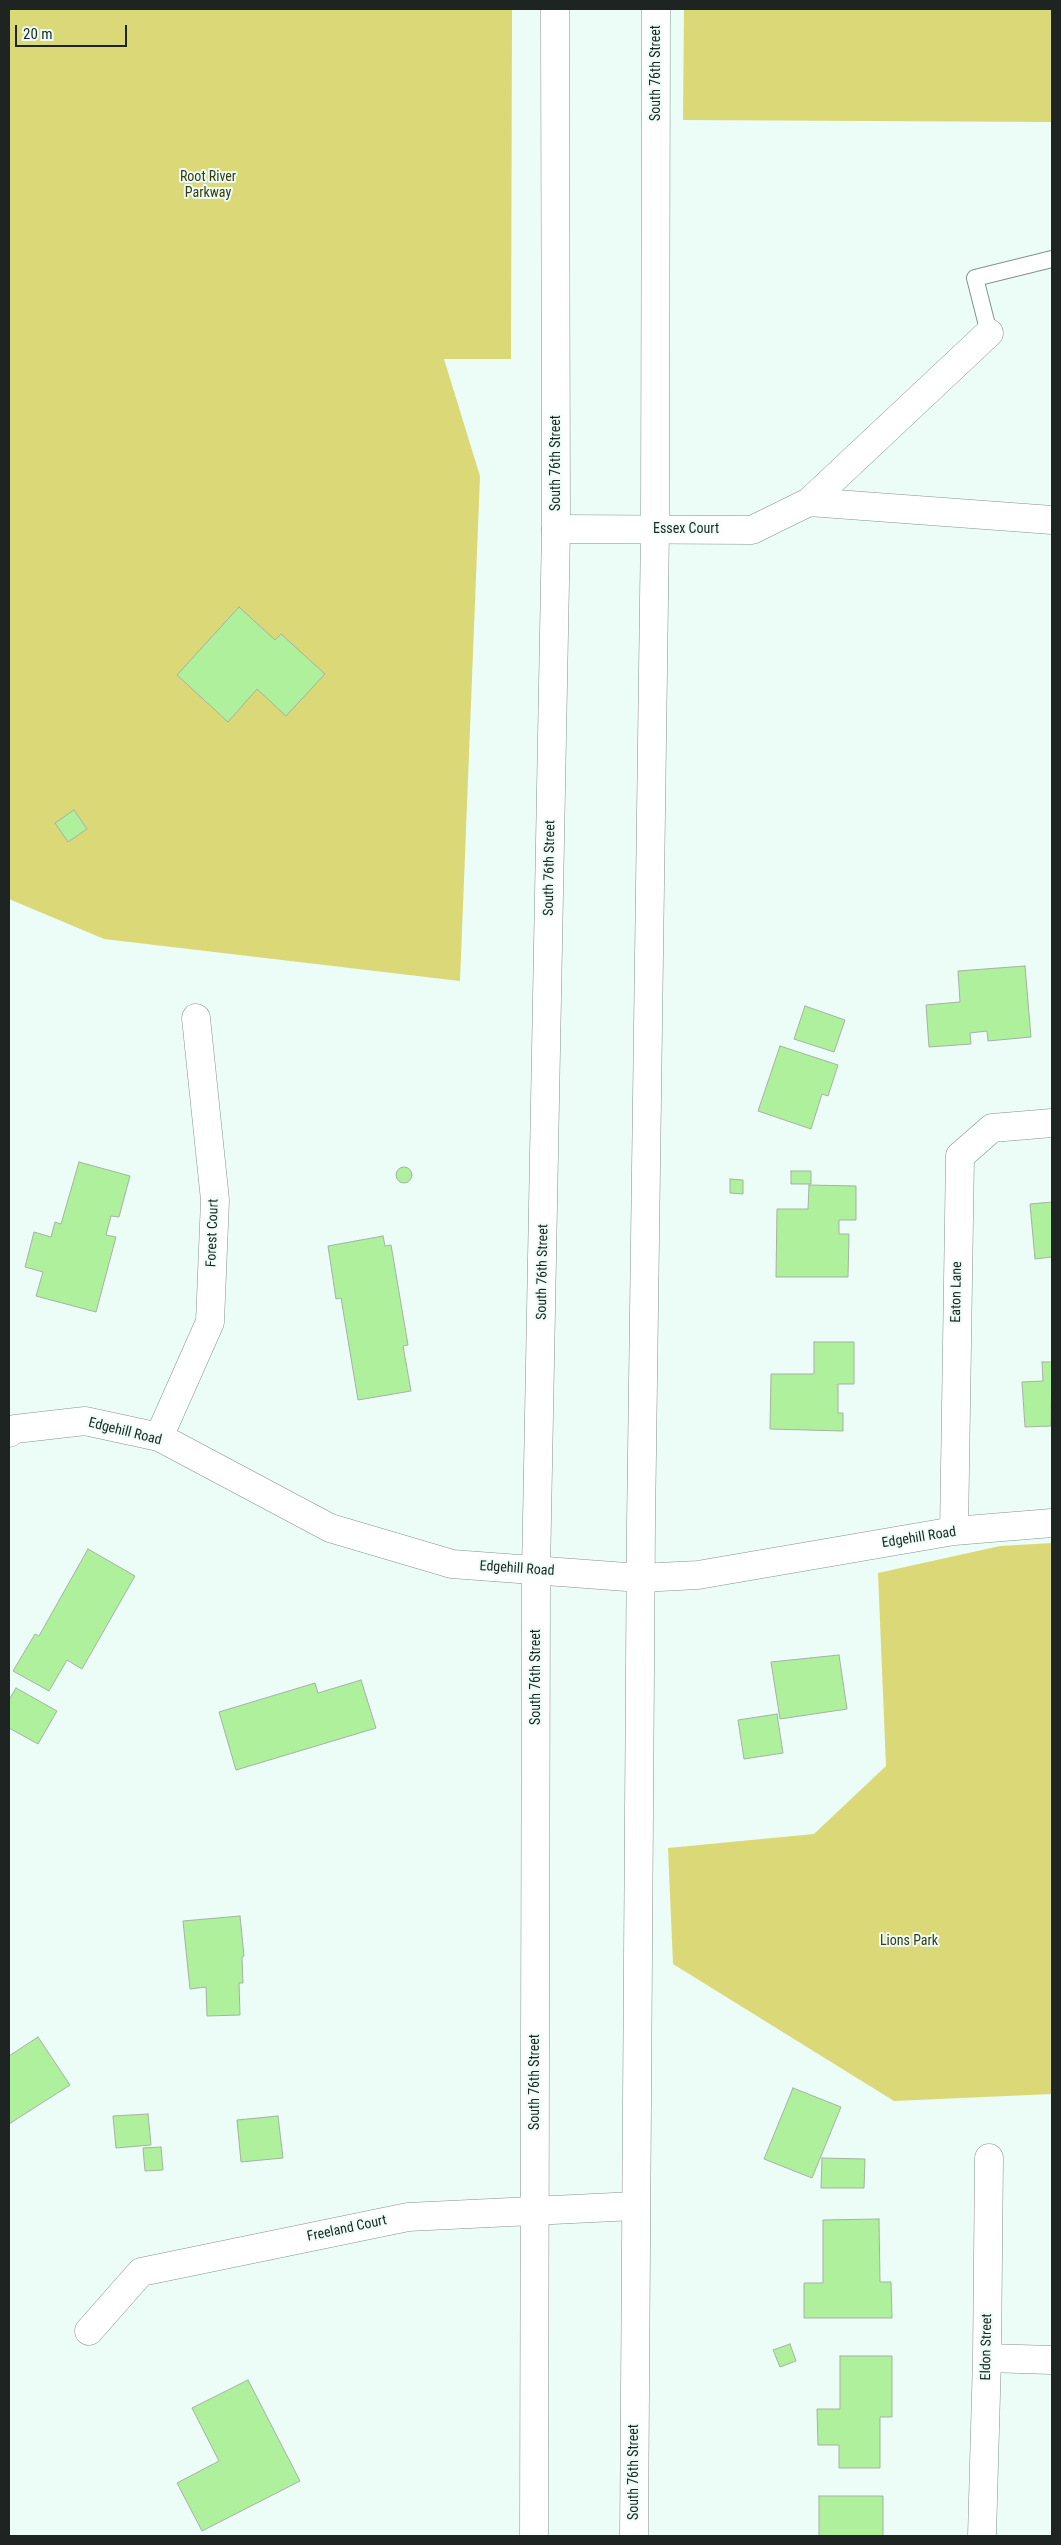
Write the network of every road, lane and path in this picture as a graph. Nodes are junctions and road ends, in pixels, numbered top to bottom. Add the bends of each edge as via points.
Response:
1 (555, 9) edge
2 (656, 9) edge
3 (1052, 259) edge
4 (988, 333) joint
5 (809, 502) junction
6 (1052, 520) edge
7 (556, 528) junction
8 (655, 529) junction
9 (196, 1018) dead end
10 (1052, 1123) edge
11 (9, 1433) edge
12 (159, 1438) junction
13 (1052, 1523) edge
14 (954, 1531) junction
15 (536, 1571) junction
16 (640, 1578) junction
17 (989, 2158) dead end
18 (635, 2206) junction
19 (535, 2210) junction
20 (89, 2331) dead end
21 (987, 2358) junction
22 (1052, 2360) edge
23 (534, 2536) edge
24 (634, 2536) edge
25 (982, 2536) edge

1 - 7 main road, South 76th Street
2 - 8 main road, South 76th Street
3 - 4 lane via 975,278
4 - 5 main road, Essex Court
5 - 6 main road
5 - 8 main road, Essex Court via 752,530
7 - 8 main road, Essex Court
7 - 15 main road, South 76th Street
8 - 16 main road, South 76th Street
9 - 12 main road, Forest Court via 215,1200 210,1322
10 - 14 main road, Eaton Lane via 992,1128 960,1156
11 - 12 main road, Edgehill Road via 15,1429 85,1421
12 - 15 main road, Edgehill Road via 330,1528 452,1564
13 - 14 main road, Edgehill Road
14 - 16 main road, Edgehill Road via 698,1575
15 - 16 main road, Edgehill Road
15 - 19 main road, South 76th Street
16 - 18 main road, South 76th Street
17 - 21 main road, Eldon Street
18 - 19 main road, Freeland Court
18 - 24 main road, South 76th Street
19 - 20 main road, Freeland Court via 408,2217 141,2272
19 - 23 main road, South 76th Street
21 - 22 main road
21 - 25 main road, Eldon Street

